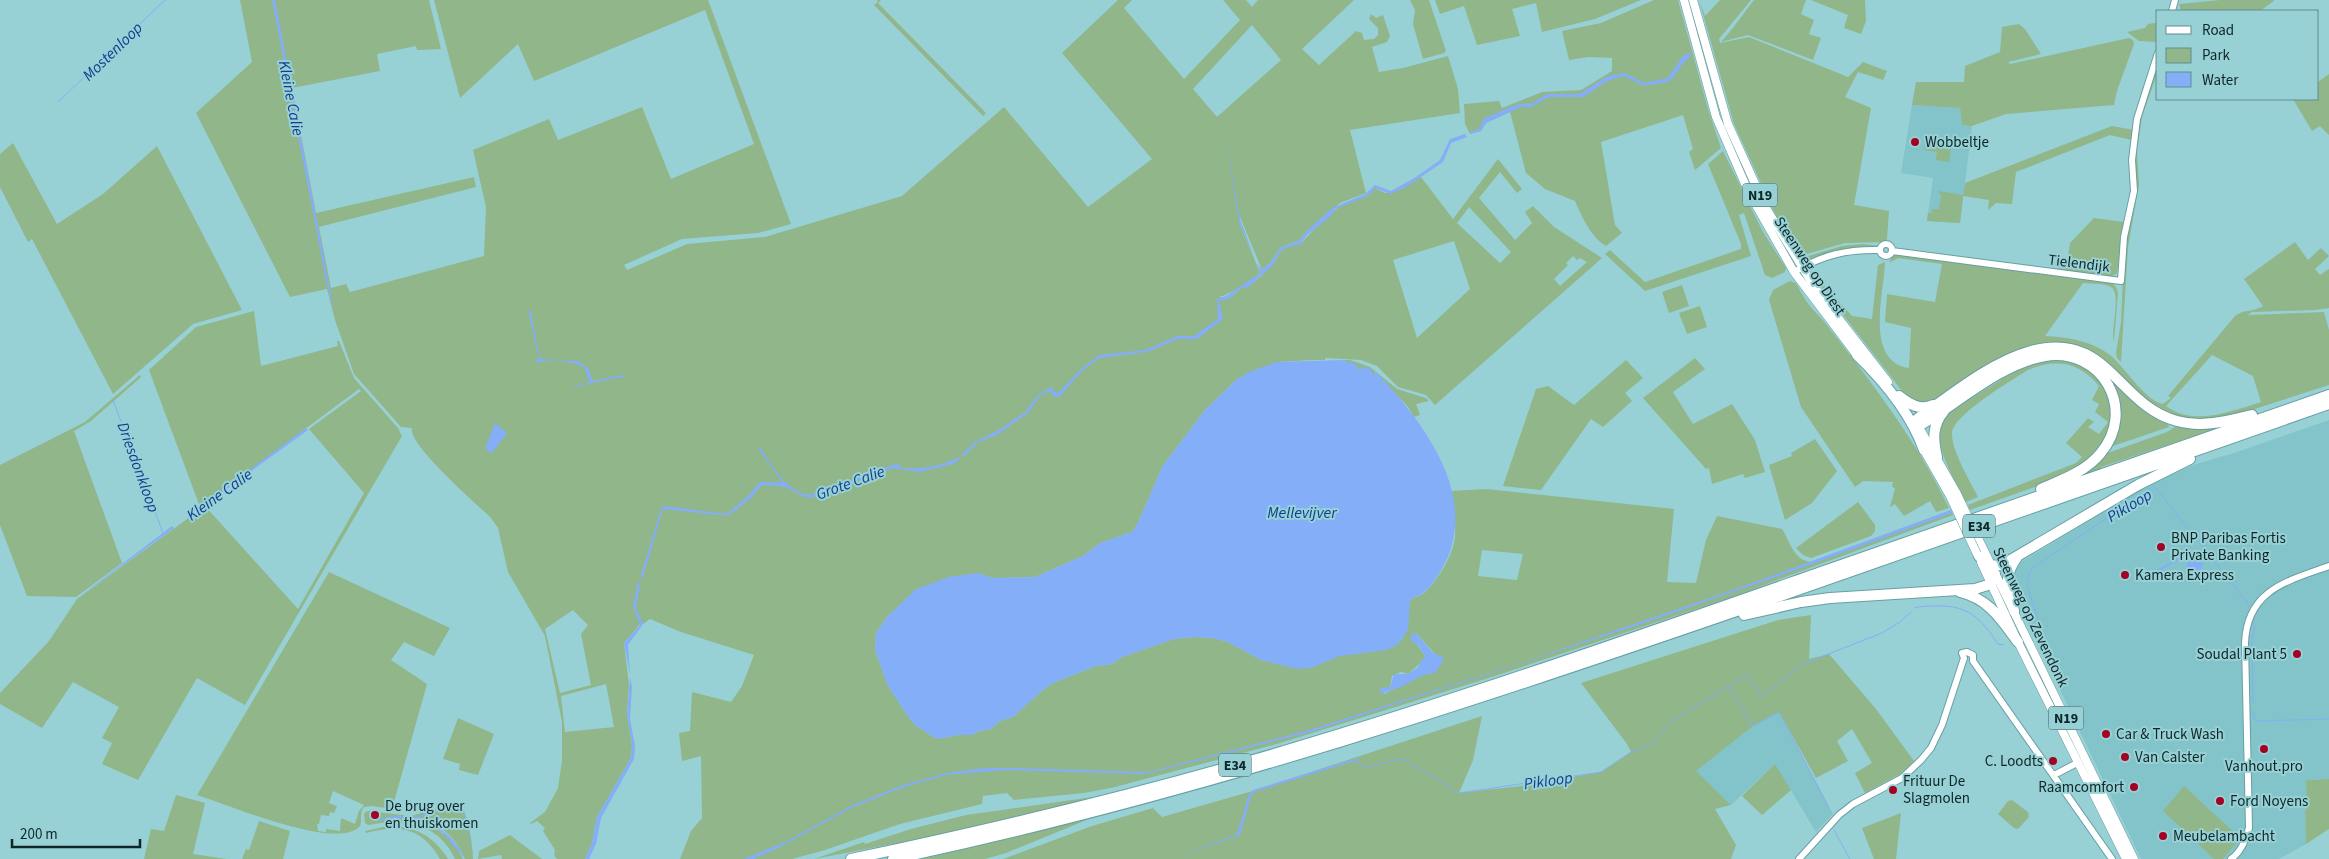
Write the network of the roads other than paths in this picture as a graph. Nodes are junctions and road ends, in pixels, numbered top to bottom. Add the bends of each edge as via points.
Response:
1 (1684, 0) edge
2 (1693, 0) edge
3 (2156, 59) edge
4 (1802, 268) junction
5 (1794, 272) junction
6 (1857, 355) junction
7 (2329, 395) edge
8 (1899, 396) junction
9 (2329, 404) edge
10 (1944, 405) junction
11 (2285, 410) junction
12 (1916, 424) junction
13 (2237, 436) junction
14 (1924, 450) junction
15 (1938, 457) junction
16 (1953, 495) junction
17 (1988, 514) junction
18 (1980, 554) junction
19 (2017, 557) junction
20 (2329, 566) edge
21 (1993, 575) junction
22 (1952, 591) junction
23 (2014, 611) junction
24 (1720, 617) junction
25 (2018, 642) junction
26 (2077, 762) junction
27 (2054, 775) junction
28 (851, 859) edge
29 (893, 859) edge
30 (1799, 859) edge
31 (2112, 859) edge
32 (2126, 859) edge
33 (2134, 859) edge
34 (2231, 859) edge

1 - 5 main road, Steenweg op Diest / N19 via 1713,110 1724,139 1756,208
2 - 4 main road, Steenweg op Diest / N19 via 1735,142 1766,208
3 - 4 street, Tielendijk via 2137,119 2132,160 2134,191 2124,237 2121,281 1892,251 1888,244 1880,250 1836,253
4 - 5 street, Tielendijk
4 - 8 main road, Steenweg op Diest / N19
5 - 6 main road, Steenweg op Diest / N19
6 - 12 highway
6 - 14 main road, Steenweg op Diest / N19
7 - 11 highway, E34
8 - 10 highway via 1921,408
8 - 12 main road, Steenweg op Diest / N19
9 - 13 highway, E34
10 - 11 highway via 1996,366 2016,356 2059,347 2082,352 2100,362 2152,410 2178,421 2208,424
10 - 12 highway
10 - 15 highway via 1935,430 1934,444
10 - 17 highway via 2020,364 2050,355 2072,357 2089,364 2104,378 2112,393 2114,424 2107,444 2091,463
11 - 17 highway, E34
12 - 14 highway
12 - 15 main road, Steenweg op Diest / N19
13 - 19 highway via 2150,478
13 - 24 highway, E34
14 - 16 main road, Steenweg op Diest / N19
15 - 16 main road, Steenweg op Diest / N19
16 - 18 main road, Steenweg op Zevendonk / N19, bridge
17 - 28 highway, E34 via 1534,671 1276,753 1036,818
18 - 21 highway
18 - 21 main road, Steenweg op Zevendonk / N19
19 - 21 highway via 2002,565
19 - 23 highway via 2008,577
20 - 34 street via 2278,585 2259,602 2248,619 2245,658 2248,828 2237,855
21 - 22 highway via 1981,588
21 - 23 main road, Steenweg op Zevendonk / N19
21 - 25 main road, Steenweg op Zevendonk / N19
22 - 24 highway via 1830,598
22 - 25 highway via 1975,597 1989,606
23 - 33 main road, Steenweg op Zevendonk / N19
24 - 29 highway, E34 via 1286,759 1101,810
25 - 26 main road, Steenweg op Zevendonk / N19
26 - 27 street
26 - 32 main road, Steenweg op Zevendonk / N19
27 - 30 street via 1968,657 1942,725 1921,760 1902,778 1839,815
27 - 31 street

